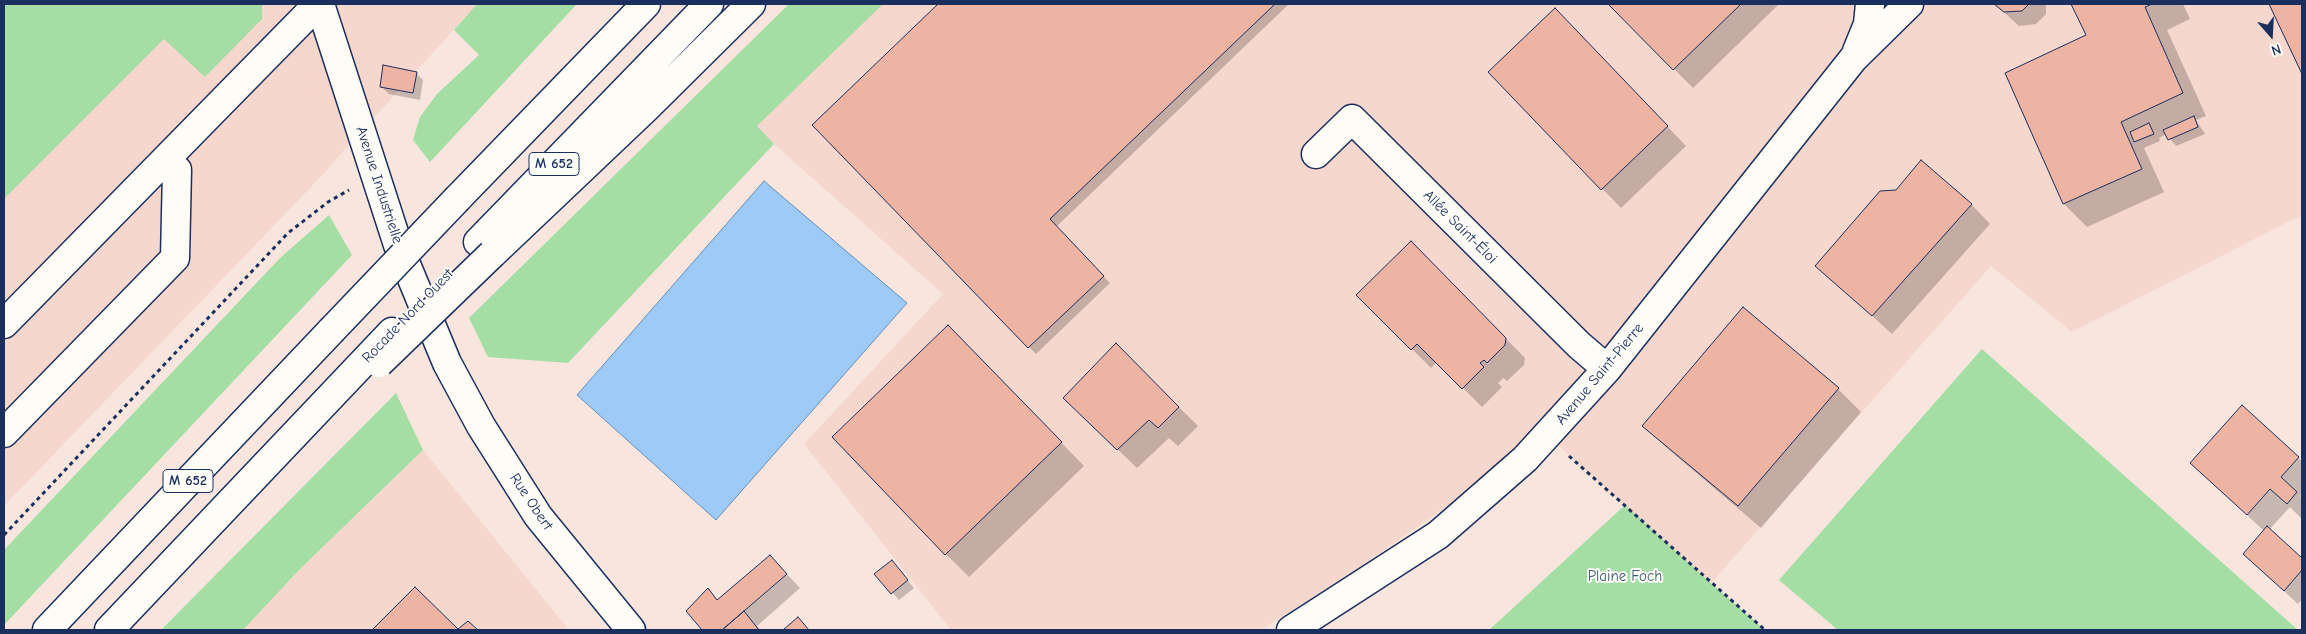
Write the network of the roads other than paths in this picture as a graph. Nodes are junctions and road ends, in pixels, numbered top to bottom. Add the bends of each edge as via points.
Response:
1 (319, 4) edge
2 (646, 4) edge
3 (709, 4) edge
4 (751, 4) edge
5 (1870, 4) edge
6 (1908, 4) edge
7 (1853, 59) junction
8 (1316, 154) dead end
9 (165, 161) junction
10 (485, 248) junction
11 (4, 324) edge
12 (447, 363) joint
13 (1606, 369) junction
14 (4, 433) edge
15 (46, 630) edge
16 (109, 630) edge
17 (631, 630) edge
18 (1292, 630) edge

1 - 9 main road
1 - 12 main road, Avenue Industrielle via 398,245
2 - 15 main road, M 652, bridge
3 - 10 main road, M 652
4 - 10 main road via 646,108
5 - 7 main road, Avenue Saint-Pierre via 1868,24
6 - 7 main road, Avenue Saint-Pierre
7 - 13 main road, Avenue Saint-Pierre
8 - 13 main road, Allée Saint-Éloi via 1352,118
9 - 11 main road
9 - 14 main road via 177,170 175,258
10 - 16 main road, M 652, bridge via 254,478
12 - 17 main road, Rue Obert via 481,426 538,516
13 - 18 main road, Avenue Saint-Pierre via 1548,436 1438,535

